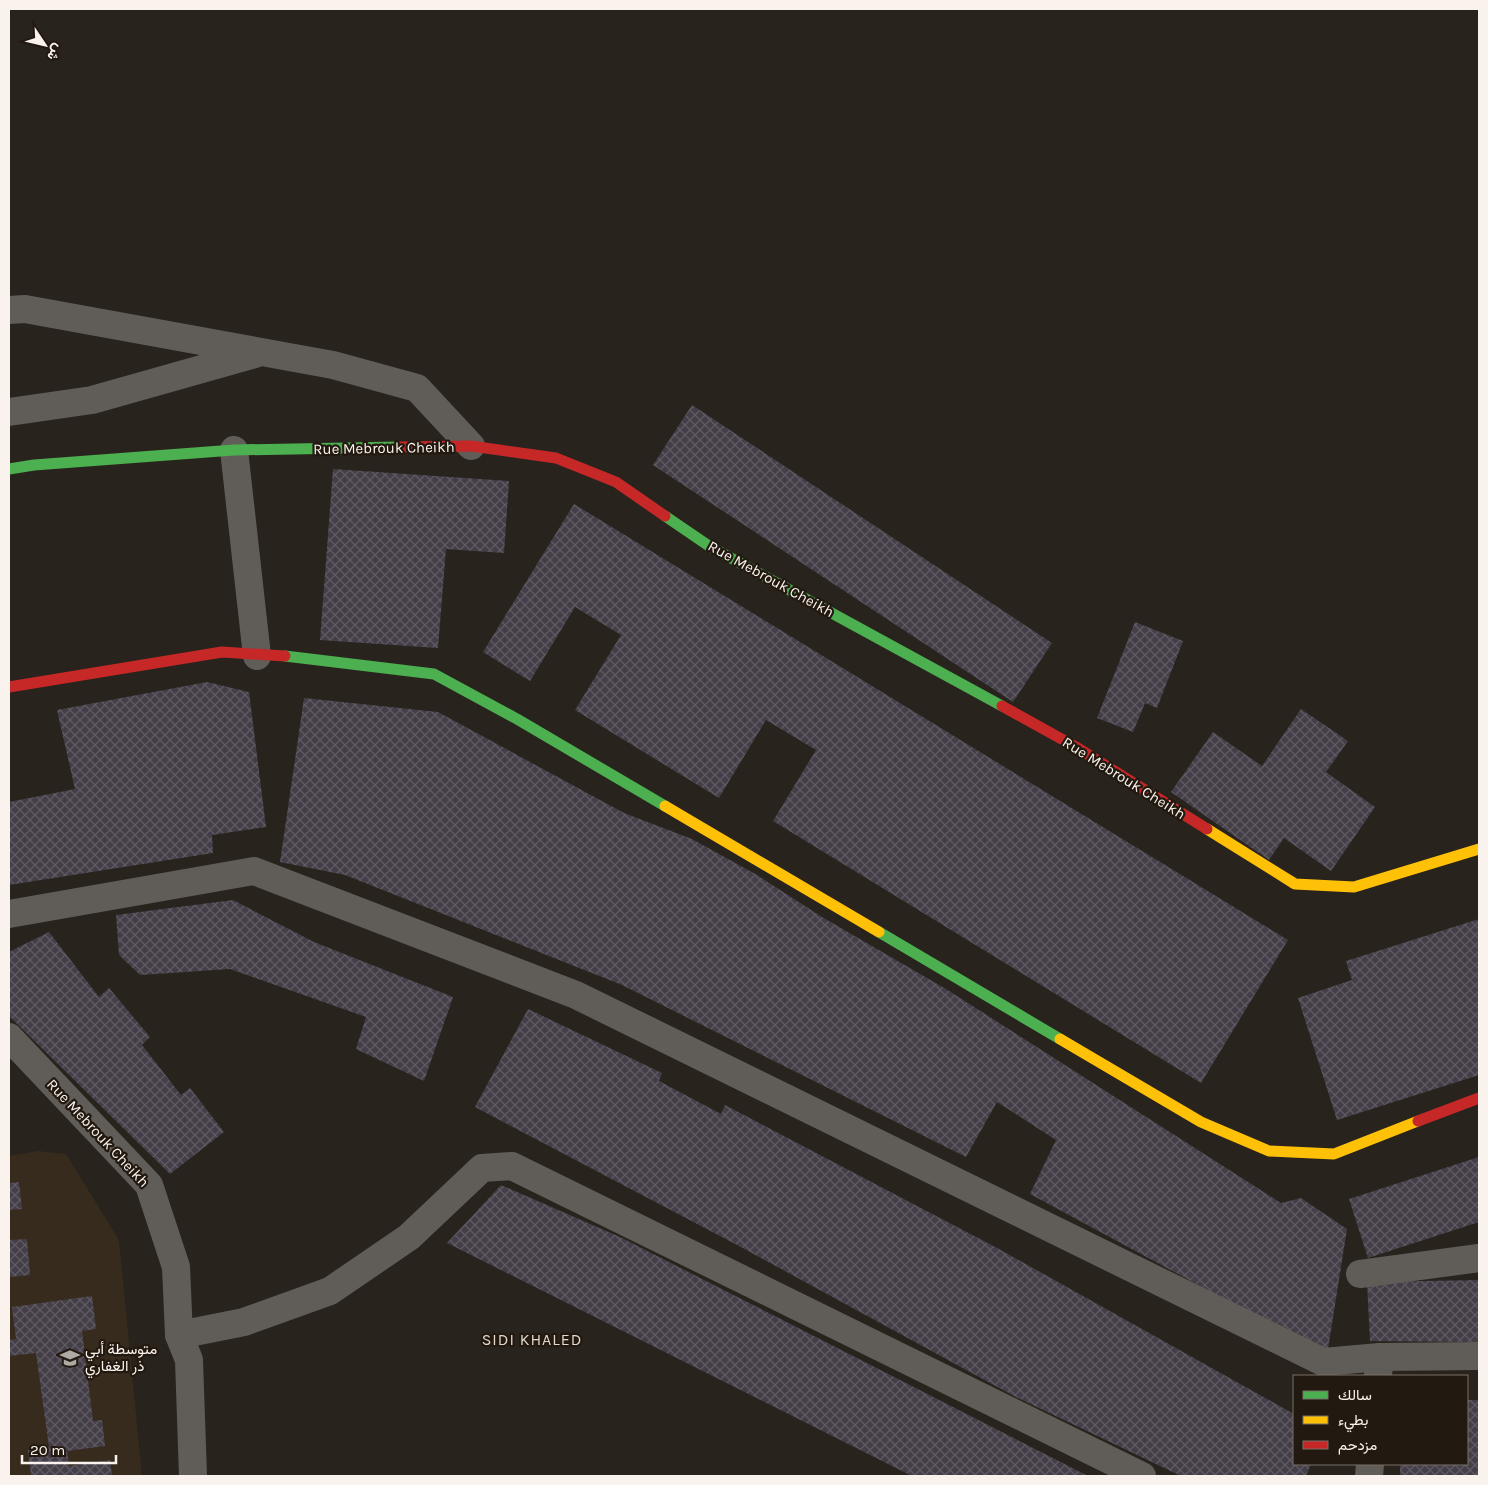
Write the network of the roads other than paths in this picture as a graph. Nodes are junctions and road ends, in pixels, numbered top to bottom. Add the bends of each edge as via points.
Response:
1 (9, 310) edge
2 (262, 352) junction
3 (9, 412) edge
4 (471, 446) junction
5 (234, 450) junction
6 (9, 470) edge
7 (257, 656) junction
8 (9, 687) edge
9 (1479, 849) edge
10 (9, 914) edge
11 (9, 1037) edge
12 (1479, 1098) edge
13 (1479, 1258) edge
14 (1360, 1274) dead end
15 (179, 1335) junction
16 (1479, 1356) edge
17 (1379, 1367) edge
18 (193, 1476) edge
19 (1142, 1476) edge

1 - 2 street via 25,309
2 - 3 street via 92,400
2 - 4 street via 333,365 417,388
4 - 5 street, Rue Mebrouk Cheikh
4 - 9 street, Rue Mebrouk Cheikh via 556,458 616,482 709,546 1076,747 1295,884 1354,887
5 - 6 street, Rue Mebrouk Cheikh via 34,465
5 - 7 street
7 - 8 street via 222,652
7 - 12 street via 308,658 434,674 517,719 1201,1122 1269,1151 1334,1154
10 - 17 street via 254,871 576,995 1323,1362
11 - 15 street, Rue Mebrouk Cheikh via 149,1185 176,1268
13 - 14 street
15 - 18 street, Rue Mebrouk Cheikh via 189,1360
15 - 19 street via 244,1322 330,1291 409,1237 482,1168 512,1166
16 - 17 street

